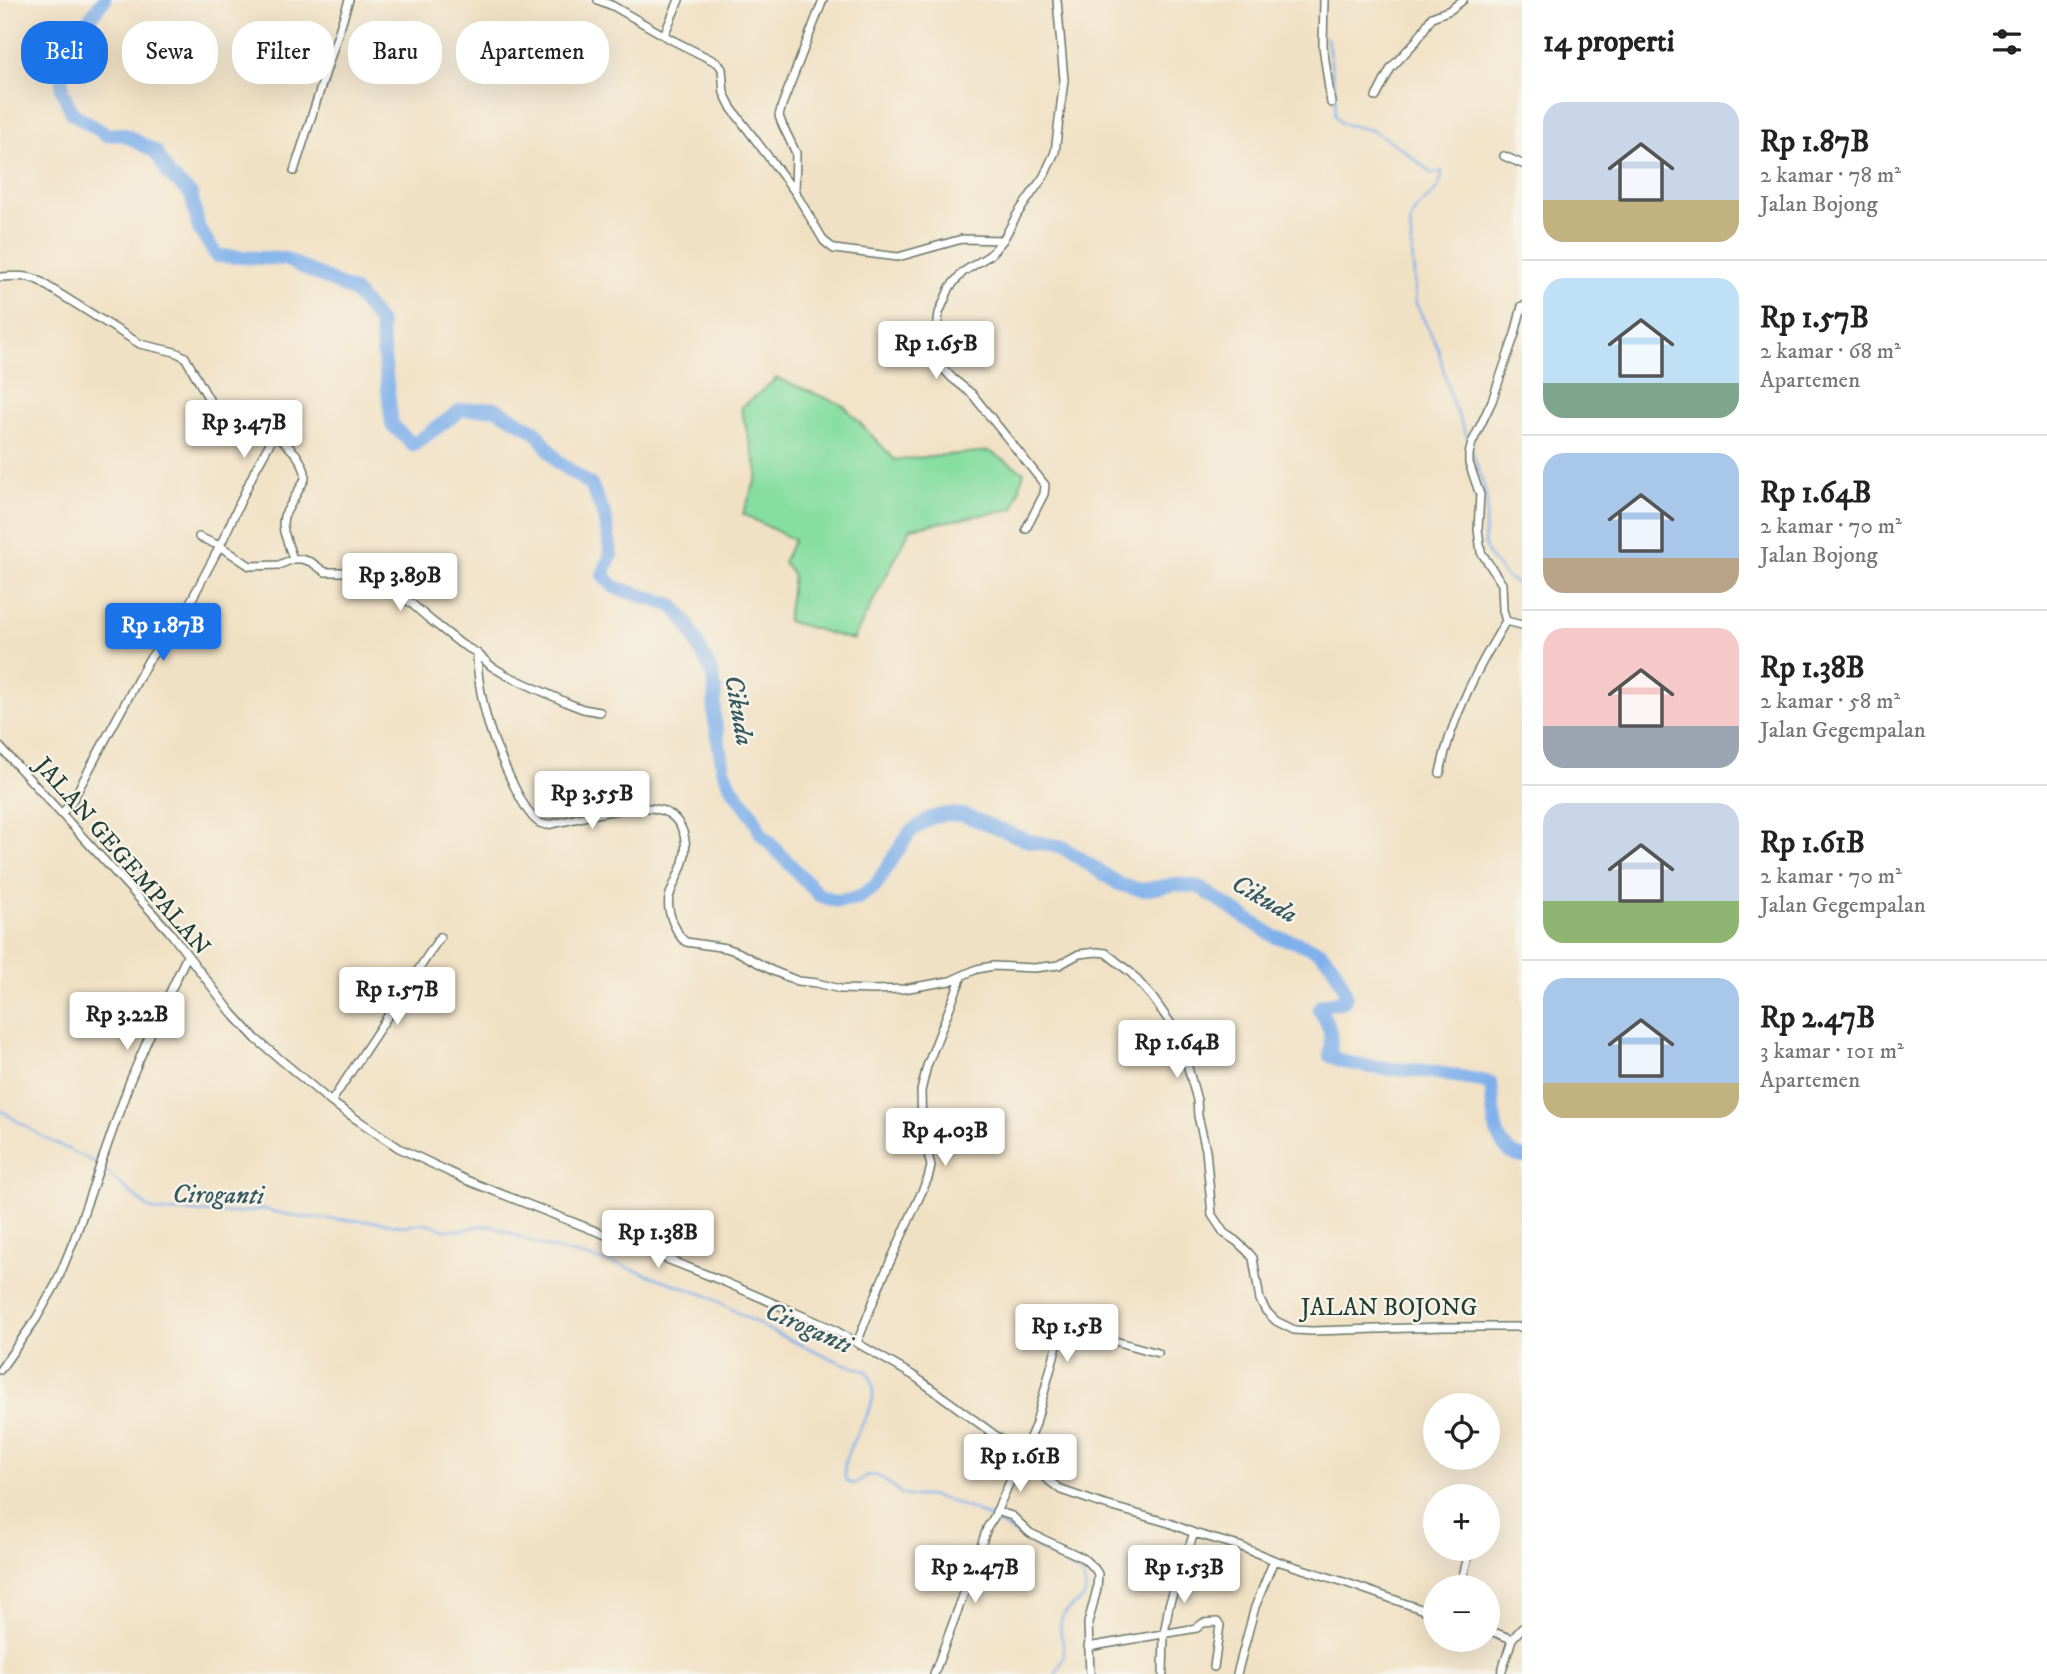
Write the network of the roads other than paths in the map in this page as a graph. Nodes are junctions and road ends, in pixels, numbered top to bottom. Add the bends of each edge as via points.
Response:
1 (349, 0) edge
2 (598, 0) edge
3 (679, 0) edge
4 (823, 0) edge
5 (1057, 0) edge
6 (1324, 0) edge
7 (1463, 0) edge
8 (664, 35) junction
9 (1376, 97) dead end
10 (1331, 103) dead end
11 (1504, 156) dead end
12 (1522, 164) edge
13 (294, 171) dead end
14 (795, 192) junction
15 (1003, 240) junction
16 (0, 277) edge
17 (1522, 306) edge
18 (275, 434) junction
19 (1026, 529) dead end
20 (199, 537) dead end
21 (220, 546) junction
22 (293, 559) junction
23 (1506, 621) junction
24 (1522, 625) edge
25 (477, 653) junction
26 (600, 712) dead end
27 (0, 747) edge
28 (1440, 773) dead end
29 (62, 813) junction
30 (440, 937) dead end
31 (187, 956) junction
32 (962, 976) junction
33 (331, 1102) junction
34 (1522, 1327) edge
35 (857, 1343) junction
36 (1158, 1353) dead end
37 (0, 1370) edge
38 (1021, 1459) junction
39 (995, 1514) junction
40 (1194, 1533) junction
41 (1274, 1560) junction
42 (1423, 1610) edge
43 (1522, 1629) edge
44 (1164, 1634) junction
45 (1500, 1634) edge
46 (1512, 1639) junction
47 (1088, 1647) junction
48 (1214, 1667) dead end
49 (934, 1674) edge
50 (1090, 1674) edge
51 (1163, 1674) edge
52 (1237, 1674) edge
53 (1501, 1674) edge

1 - 13 street
2 - 8 street
3 - 8 street
4 - 14 street via 779,116 796,153
5 - 15 street via 1064,80 1055,152
6 - 10 street via 1323,46
7 - 9 street via 1432,17 1391,68
8 - 14 street via 718,63 732,109
11 - 12 street
14 - 15 street via 824,241 834,249 898,257 962,239
15 - 19 street via 950,287 939,313 934,355 951,378 972,394 1045,485
16 - 18 street via 32,276 140,344 181,354 211,403
17 - 23 street via 1492,401 1471,446 1469,463 1479,495 1481,552 1502,584
18 - 21 street
18 - 22 street via 296,454 305,472 283,523
20 - 21 street
21 - 22 street via 250,566 279,565
21 - 29 street via 184,614 148,661
22 - 25 street via 305,560 324,572 381,577
23 - 24 street
23 - 28 street via 1467,691
25 - 26 street via 506,675
25 - 32 street, JALAN BOJONG via 489,726 513,785 538,823 651,808 667,811 681,824 685,846 668,904 681,939 726,948 786,977 840,989 903,989
27 - 29 street, JALAN GEGEMPALAN
29 - 31 street, JALAN GEGEMPALAN
30 - 33 street
31 - 33 street, JALAN GEGEMPALAN via 256,1039
31 - 37 street via 148,1039 51,1293
32 - 34 street, JALAN BOJONG via 993,965 1059,965 1079,954 1097,952 1106,953 1131,973 1179,1035 1197,1100 1212,1215 1224,1233 1253,1258 1260,1300 1276,1321 1294,1330 1312,1331
32 - 35 street via 921,1091 922,1130 931,1167 928,1178
33 - 35 street, JALAN GEGEMPALAN via 398,1148 466,1180 720,1280
35 - 38 street, JALAN GEGEMPALAN via 914,1376
36 - 38 street via 1072,1329 1062,1331
38 - 39 street
38 - 40 street, JALAN GEGEMPALAN via 1062,1490
39 - 47 street via 1012,1516 1030,1533 1083,1558 1095,1569 1099,1580 1088,1623
39 - 49 street
40 - 41 street, JALAN GEGEMPALAN
40 - 44 street
41 - 42 street, JALAN GEGEMPALAN
41 - 52 street via 1255,1607
43 - 46 street
44 - 47 street
44 - 48 street via 1219,1623
44 - 51 street
45 - 46 street
46 - 53 street
47 - 50 street

